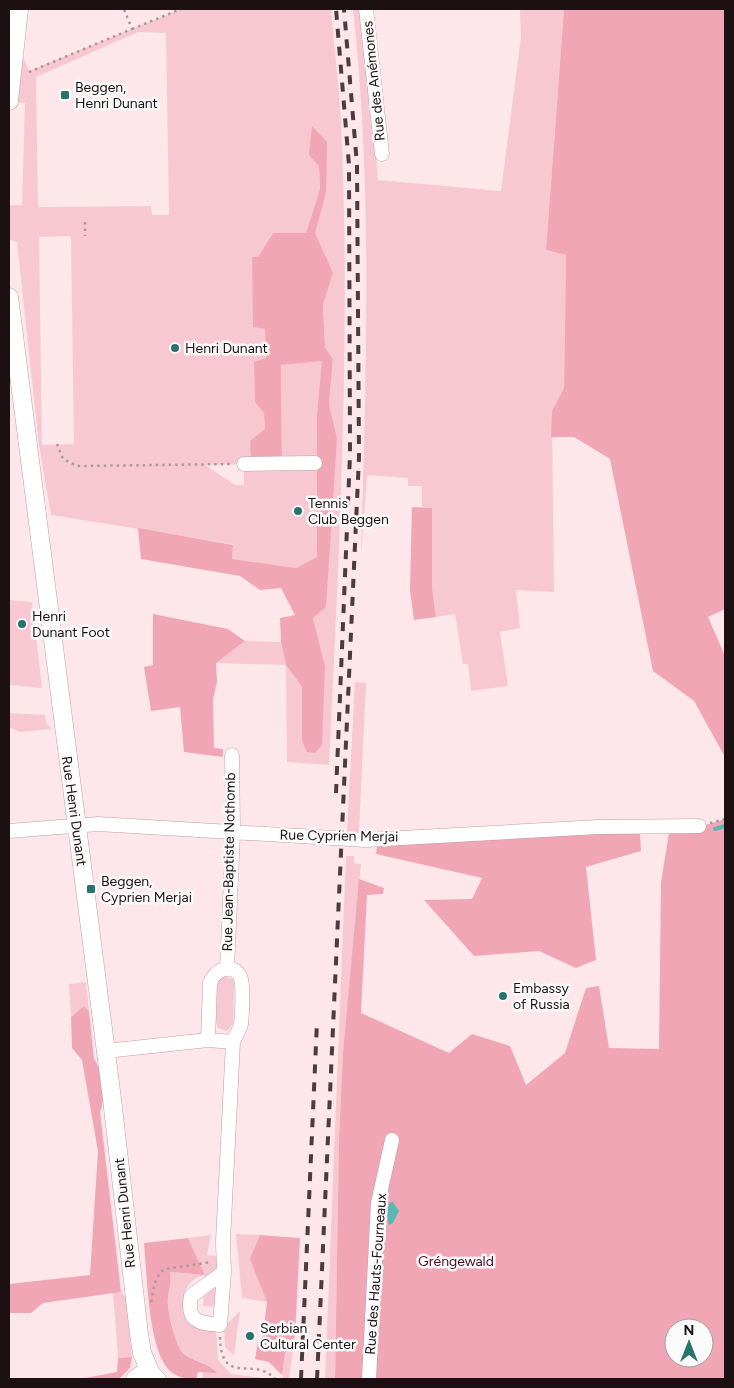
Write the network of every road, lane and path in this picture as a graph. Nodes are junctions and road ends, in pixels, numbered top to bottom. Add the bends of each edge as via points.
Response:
1 (19, 9) edge
2 (124, 9) edge
3 (181, 9) edge
4 (366, 9) edge
5 (132, 29) junction
6 (28, 72) dead end
7 (9, 101) edge
8 (382, 154) dead end
9 (85, 222) dead end
10 (85, 236) dead end
11 (9, 297) edge
12 (57, 444) dead end
13 (315, 463) dead end
14 (244, 464) joint
15 (232, 755) dead end
16 (76, 826) junction
17 (700, 826) dead end
18 (9, 831) edge
19 (233, 832) junction
20 (227, 969) junction
21 (208, 1040) junction
22 (233, 1042) junction
23 (106, 1052) junction
24 (392, 1140) dead end
25 (224, 1266) junction
26 (147, 1302) dead end
27 (220, 1326) junction
28 (148, 1376) edge
29 (275, 1379) edge
30 (369, 1379) edge

1 - 7 main road
2 - 5 path
3 - 5 path
4 - 8 street, Rue des Anémones
5 - 6 path
9 - 10 path
11 - 16 main road, Rue Henri Dunant
12 - 14 path via 63,459 77,466
13 - 14 street
15 - 19 street, Rue Jean-Baptiste Nothomb
16 - 18 street, Rue Cyprien Merjai
16 - 19 street, Rue Cyprien Merjai via 98,824
16 - 23 main road, Rue Henri Dunant
17 - 19 street, Rue Cyprien Merjai via 598,827 366,840
19 - 20 street, Rue Jean-Baptiste Nothomb
20 - 21 street, Rue Jean-Baptiste Nothomb via 213,976 210,984
20 - 22 street, Rue Jean-Baptiste Nothomb via 240,976 242,984 241,1025
21 - 22 street
21 - 23 street
22 - 25 street, Rue Jean-Baptiste Nothomb
23 - 28 main road, Rue Henri Dunant via 139,1334
24 - 30 street, Rue des Hauts-Fourneaux via 378,1204
25 - 26 path via 165,1269 157,1276 151,1302
25 - 27 street, Rue Jean-Baptiste Nothomb
25 - 27 street via 191,1296 189,1307 193,1318 202,1324
27 - 29 path via 221,1350 227,1365 268,1373

